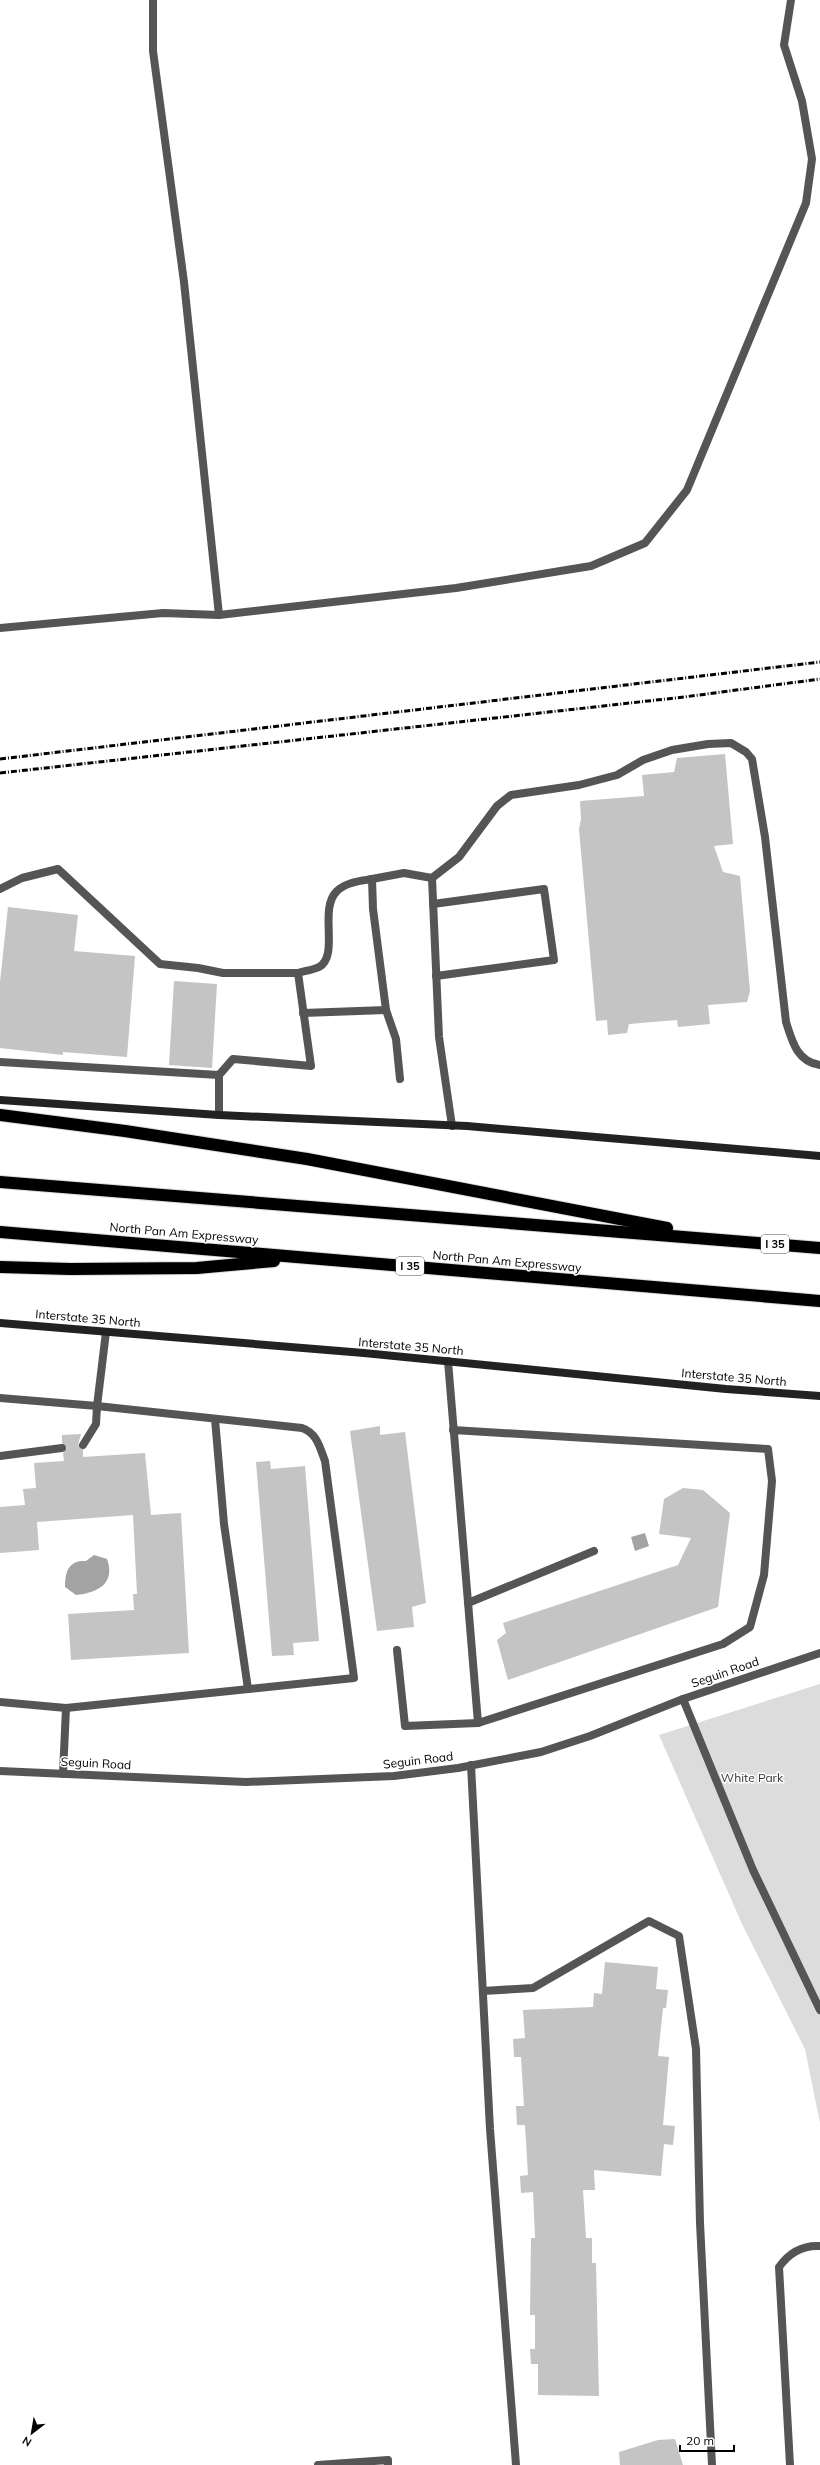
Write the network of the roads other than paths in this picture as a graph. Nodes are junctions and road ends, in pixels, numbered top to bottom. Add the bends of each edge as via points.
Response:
1 (152, 0) edge
2 (791, 0) edge
3 (219, 615) junction
4 (0, 628) edge
5 (432, 878) junction
6 (372, 879) junction
7 (0, 889) edge
8 (433, 904) junction
9 (298, 973) junction
10 (436, 976) junction
11 (386, 1010) junction
12 (303, 1013) junction
13 (0, 1062) edge
14 (820, 1065) edge
15 (220, 1076) junction
16 (400, 1080) dead end
17 (0, 1100) edge
18 (0, 1115) edge
19 (219, 1115) junction
20 (452, 1126) junction
21 (820, 1156) edge
22 (0, 1182) edge
23 (0, 1232) edge
24 (731, 1240) junction
25 (820, 1248) edge
26 (306, 1258) junction
27 (0, 1266) edge
28 (820, 1301) edge
29 (0, 1323) edge
30 (106, 1332) junction
31 (448, 1361) junction
32 (820, 1396) edge
33 (0, 1398) edge
34 (97, 1406) junction
35 (215, 1419) junction
36 (453, 1430) junction
37 (83, 1445) dead end
38 (62, 1448) dead end
39 (0, 1456) edge
40 (594, 1551) dead end
41 (468, 1603) junction
42 (397, 1650) dead end
43 (820, 1653) edge
44 (248, 1689) junction
45 (683, 1699) junction
46 (0, 1702) edge
47 (66, 1708) junction
48 (478, 1723) junction
49 (471, 1765) junction
50 (0, 1771) edge
51 (63, 1774) junction
52 (483, 1991) junction
53 (820, 2010) edge
54 (820, 2246) edge
55 (318, 2465) edge
56 (388, 2465) edge
57 (516, 2465) edge
58 (712, 2465) edge
59 (790, 2465) edge

1 - 3 street via 153,51 184,282
2 - 3 street via 784,45 802,101 812,159 806,203 687,490 645,543 591,566 456,588
3 - 4 street via 163,613
5 - 6 street via 404,873
5 - 8 street
5 - 14 street via 458,857 497,806 511,795 579,785 617,775 643,760 672,750 731,743 746,752 752,759 754,768 786,1022 794,1048 813,1064
6 - 9 street via 337,890 330,901 328,913 327,956 320,966
6 - 11 street via 373,909
7 - 9 street via 22,878 58,869 160,964 223,973
8 - 10 street
8 - 10 street via 544,890 554,960
9 - 12 street
10 - 20 street via 438,1037
11 - 12 street
11 - 16 street via 396,1039
12 - 15 street via 311,1066 233,1059
13 - 15 street
15 - 19 street
17 - 19 main road
18 - 24 highway via 307,1159
19 - 20 main road
20 - 21 main road
22 - 24 highway, I 35
23 - 26 highway, North Pan Am Expressway / I 35
24 - 25 highway, I 35
26 - 27 highway via 197,1268
26 - 28 highway, North Pan Am Expressway / I 35
29 - 30 main road, Interstate 35 North
30 - 31 main road, Interstate 35 North
30 - 34 street
31 - 32 main road, Interstate 35 North
31 - 36 street
33 - 34 street
34 - 35 street
34 - 37 street via 96,1424
35 - 44 street via 224,1524
35 - 44 street via 302,1428 309,1430 316,1437 325,1461 354,1678
36 - 41 street
36 - 48 street via 768,1449 772,1481 764,1575 750,1627 723,1644
38 - 39 street
40 - 41 street
41 - 48 street
42 - 48 street via 405,1726
43 - 45 street, Seguin Road
44 - 47 street
45 - 49 street, Seguin Road via 590,1736 541,1752
45 - 53 street via 753,1870
46 - 47 street
47 - 51 street
49 - 51 street, Seguin Road via 394,1776 253,1782
49 - 52 street
50 - 51 street, Seguin Road
52 - 57 street via 490,2129
52 - 58 street via 533,1988 649,1921 679,1936 696,2049 700,2223
54 - 59 street via 810,2245 787,2255 779,2266
55 - 56 street via 388,2460

